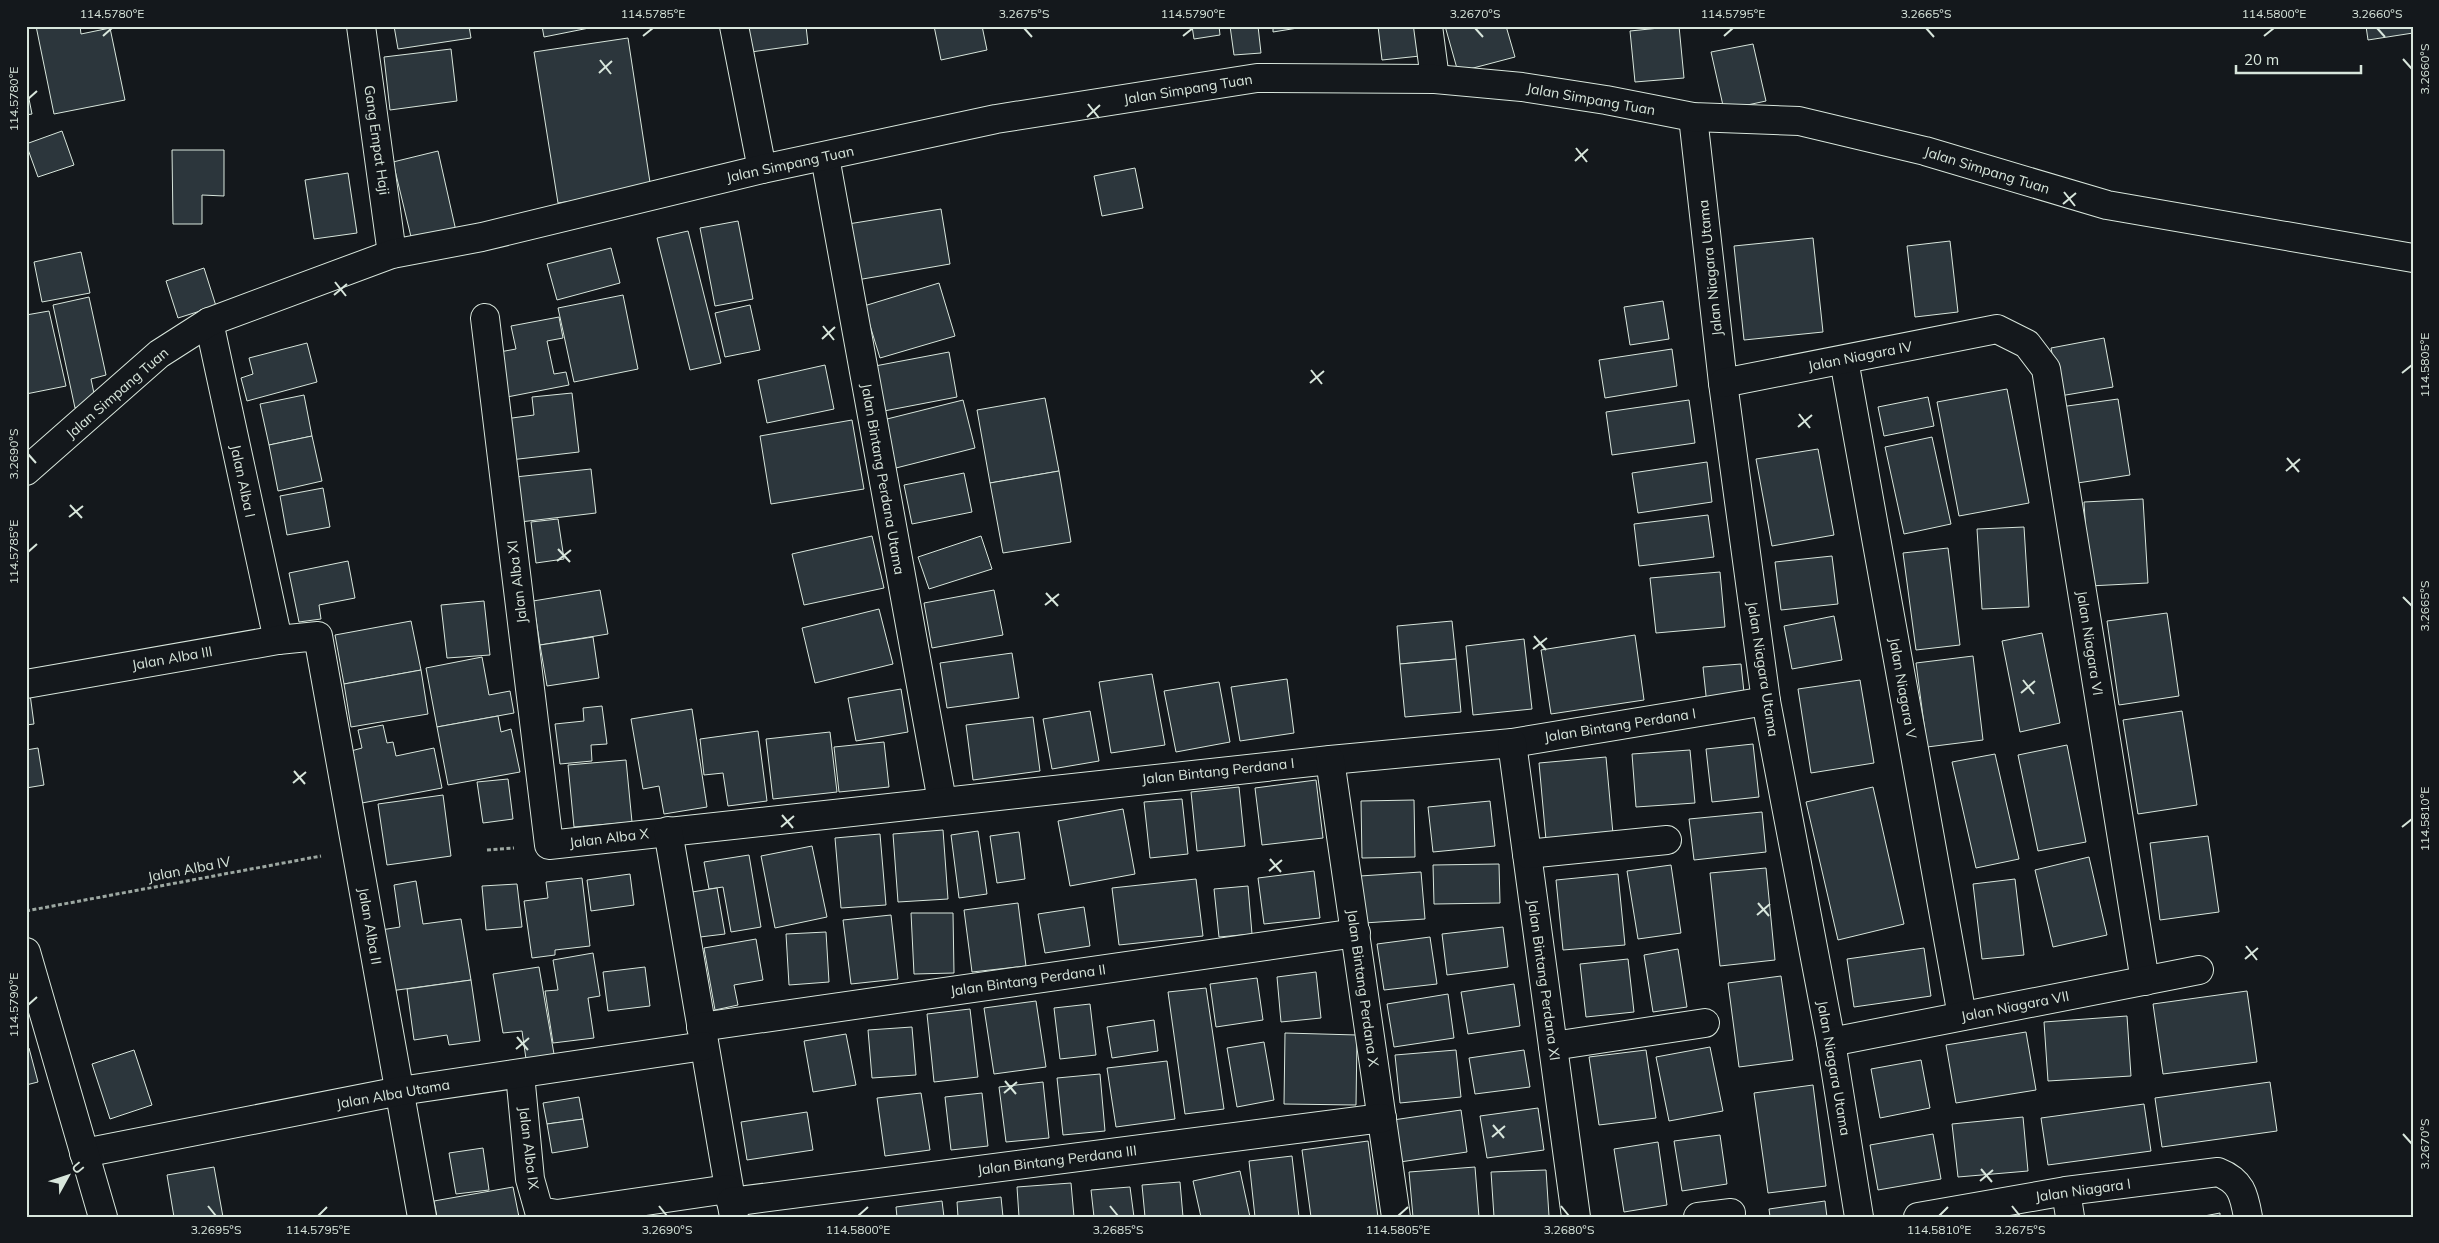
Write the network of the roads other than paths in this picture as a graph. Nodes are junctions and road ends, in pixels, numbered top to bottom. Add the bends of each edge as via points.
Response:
1 (361, 26) edge
2 (734, 26) edge
3 (1428, 26) edge
4 (1435, 79) junction
5 (1694, 117) junction
6 (825, 157) junction
7 (762, 169) junction
8 (392, 254) junction
9 (2413, 258) edge
10 (485, 318) dead end
11 (209, 322) junction
12 (1997, 329) joint
13 (1844, 360) junction
14 (1722, 383) junction
15 (26, 471) edge
16 (318, 636) joint
17 (278, 640) junction
18 (26, 684) edge
19 (1766, 701) junction
20 (1512, 743) junction
21 (1330, 760) junction
22 (942, 801) junction
23 (668, 831) junction
24 (1668, 840) dead end
25 (549, 845) joint
26 (1527, 854) junction
27 (1356, 933) junction
28 (26, 952) edge
29 (2199, 970) dead end
30 (2145, 980) junction
31 (1962, 1016) junction
32 (1704, 1023) dead end
33 (702, 1036) junction
34 (1831, 1042) junction
35 (1553, 1046) junction
36 (520, 1074) junction
37 (400, 1091) junction
38 (1382, 1118) junction
39 (84, 1153) junction
40 (731, 1203) edge
41 (2068, 1204) edge
42 (1731, 1213) dead end
43 (104, 1217) edge
44 (422, 1217) edge
45 (1396, 1217) edge
46 (1576, 1217) edge
47 (1698, 1217) edge
48 (1859, 1217) edge
49 (1918, 1217) edge
50 (2248, 1217) edge

1 - 8 street, Gang Empat Haji
2 - 7 street
3 - 4 street
4 - 5 street, Jalan Simpang Tuan via 1522,87
4 - 6 street, Jalan Simpang Tuan via 1257,78 996,119
5 - 9 street, Jalan Simpang Tuan via 1799,121 1925,151 2107,205
5 - 14 street, Jalan Niagara Utama
6 - 7 street, Jalan Simpang Tuan
6 - 22 street, Jalan Bintang Perdana Utama
7 - 8 street, Jalan Simpang Tuan via 482,236
8 - 11 street, Jalan Simpang Tuan
10 - 25 street, Jalan Alba XI
11 - 15 street, Jalan Simpang Tuan via 159,354
11 - 17 street, Jalan Alba I
12 - 13 street, Jalan Niagara IV
12 - 30 street, Jalan Niagara VI via 2027,344 2046,369
13 - 14 street, Jalan Niagara IV
13 - 31 street, Jalan Niagara V
14 - 19 street, Jalan Niagara Utama
16 - 17 street, Jalan Alba III
16 - 37 street, Jalan Alba II
17 - 18 street, Jalan Alba III
19 - 20 street, Jalan Bintang Perdana I
19 - 34 street, Jalan Niagara Utama
20 - 21 street, Jalan Bintang Perdana I
20 - 26 street, Jalan Bintang Perdana XI
21 - 22 street, Jalan Bintang Perdana I
21 - 27 street, Jalan Bintang Perdana X
22 - 23 street, Jalan Bintang Perdana I
23 - 25 street, Jalan Alba X
23 - 33 street
24 - 26 street
26 - 35 street, Jalan Bintang Perdana XI
27 - 33 street, Jalan Bintang Perdana II
27 - 38 street, Jalan Bintang Perdana X
28 - 39 street
29 - 30 street, Jalan Niagara VII
30 - 31 street, Jalan Niagara VII
31 - 34 street, Jalan Niagara VII
32 - 35 street
33 - 36 street, Jalan Alba Utama
33 - 40 street
34 - 48 street, Jalan Niagara Utama
35 - 46 street, Jalan Bintang Perdana XI
36 - 37 street, Jalan Alba Utama
36 - 40 street, Jalan Alba IX via 530,1179 539,1211 557,1214
37 - 39 street, Jalan Alba Utama
37 - 44 street, Jalan Alba II
38 - 40 street, Jalan Bintang Perdana III
38 - 45 street, Jalan Bintang Perdana X
39 - 43 street
41 - 49 street, Jalan Niagara I
41 - 50 street, Jalan Niagara I via 2218,1172 2232,1177 2244,1195
42 - 47 street

